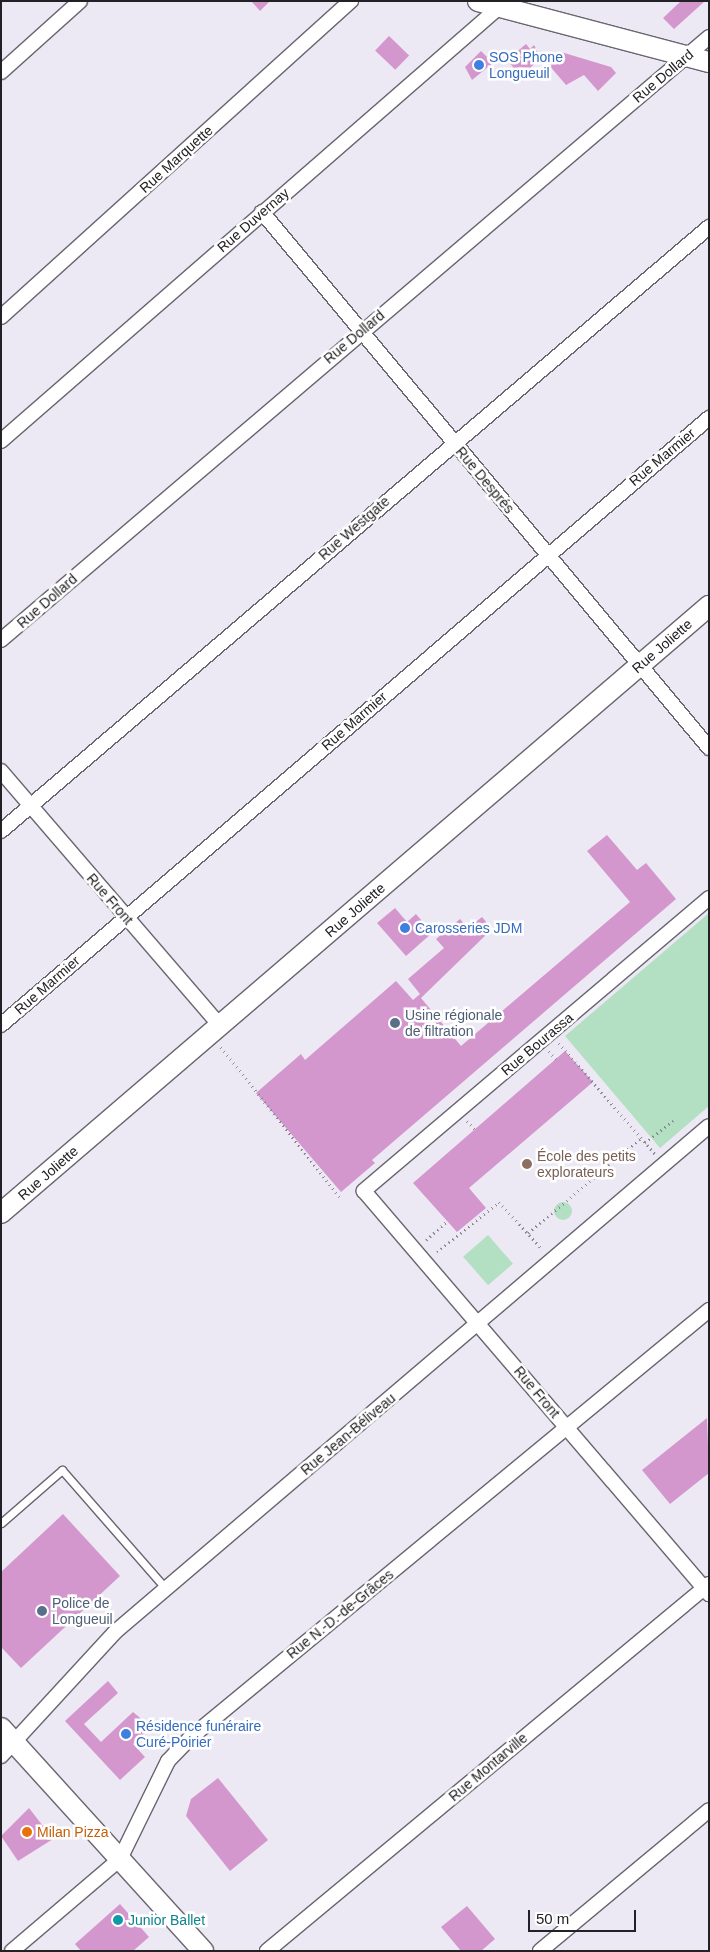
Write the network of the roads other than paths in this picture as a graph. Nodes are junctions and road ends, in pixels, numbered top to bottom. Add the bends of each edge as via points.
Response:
1 (80, 1) edge
2 (351, 1) edge
3 (478, 1) edge
4 (503, 4) edge
5 (709, 37) edge
6 (686, 56) junction
7 (709, 62) edge
8 (1, 72) edge
9 (262, 212) junction
10 (709, 227) edge
11 (1, 317) edge
12 (361, 330) junction
13 (709, 418) edge
14 (1, 441) edge
15 (454, 442) junction
16 (548, 555) junction
17 (709, 606) edge
18 (1, 640) edge
19 (640, 665) junction
20 (709, 748) edge
21 (1, 771) edge
22 (30, 806) junction
23 (1, 831) edge
24 (709, 898) edge
25 (126, 916) junction
26 (1, 1025) edge
27 (220, 1026) junction
28 (709, 1126) edge
29 (364, 1191) joint
30 (1, 1213) edge
31 (709, 1310) edge
32 (479, 1323) junction
33 (568, 1428) junction
34 (1, 1524) edge
35 (166, 1589) junction
36 (707, 1589) edge
37 (1, 1728) edge
38 (9, 1750) edge
39 (709, 1810) edge
40 (120, 1859) junction
41 (12, 1951) edge
42 (203, 1951) edge
43 (266, 1951) edge
44 (540, 1951) edge

1 - 8 street
2 - 11 street, Rue Marquette
3 - 4 street
4 - 6 street
4 - 9 street, Rue Duvernay
5 - 6 street, Rue Dollard
6 - 7 street
6 - 12 street, Rue Dollard
9 - 12 street, Rue Després
9 - 14 street, Rue Duvernay
10 - 15 street, Rue Westgate
12 - 15 street, Rue Després
12 - 18 street, Rue Dollard
13 - 16 street, Rue Marmier
15 - 16 street, Rue Després
15 - 22 street, Rue Westgate
16 - 19 street, Rue Després
16 - 25 street, Rue Marmier
17 - 19 street, Rue Joliette
19 - 20 street, Rue Després
19 - 27 street, Rue Joliette
21 - 22 street, Rue Front
22 - 23 street, Rue Westgate
22 - 25 street, Rue Front
24 - 29 street, Rue Bourassa
25 - 26 street, Rue Marmier
25 - 27 street, Rue Front
27 - 30 street, Rue Joliette
28 - 32 street, Rue Jean-Béliveau
29 - 32 street, Rue Front
31 - 33 street, Rue N.-D.-de-Grâces
32 - 33 street, Rue Front
32 - 35 street, Rue Jean-Béliveau
33 - 36 street, Rue Front
33 - 40 street, Rue N.-D.-de-Grâces via 190,1738 168,1761
34 - 35 lane via 62,1470
35 - 38 street, Rue Jean-Béliveau via 115,1632
36 - 43 street, Rue Montarville
37 - 38 street
38 - 40 street
39 - 44 street
40 - 41 street, Rue N.-D.-de-Grâces
40 - 42 street

